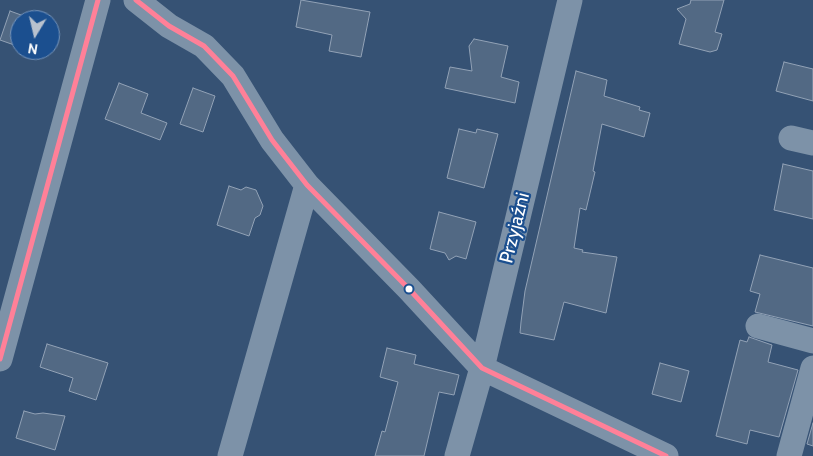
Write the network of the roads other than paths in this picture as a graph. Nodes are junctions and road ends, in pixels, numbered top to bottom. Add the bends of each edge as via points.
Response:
1 (98, 0) edge
2 (136, 0) edge
3 (570, 0) edge
4 (307, 186) junction
5 (758, 326) dead end
6 (813, 341) edge
7 (0, 359) edge
8 (482, 368) junction
9 (813, 368) edge
10 (230, 456) edge
11 (457, 456) edge
12 (666, 456) edge
13 (789, 456) edge

1 - 7 street
2 - 4 street via 169,26 204,46 233,76 272,140
3 - 8 street, Przyjaźni
4 - 8 street
4 - 10 street
5 - 6 street
8 - 11 street, Przyjaźni
8 - 12 street
9 - 13 street

